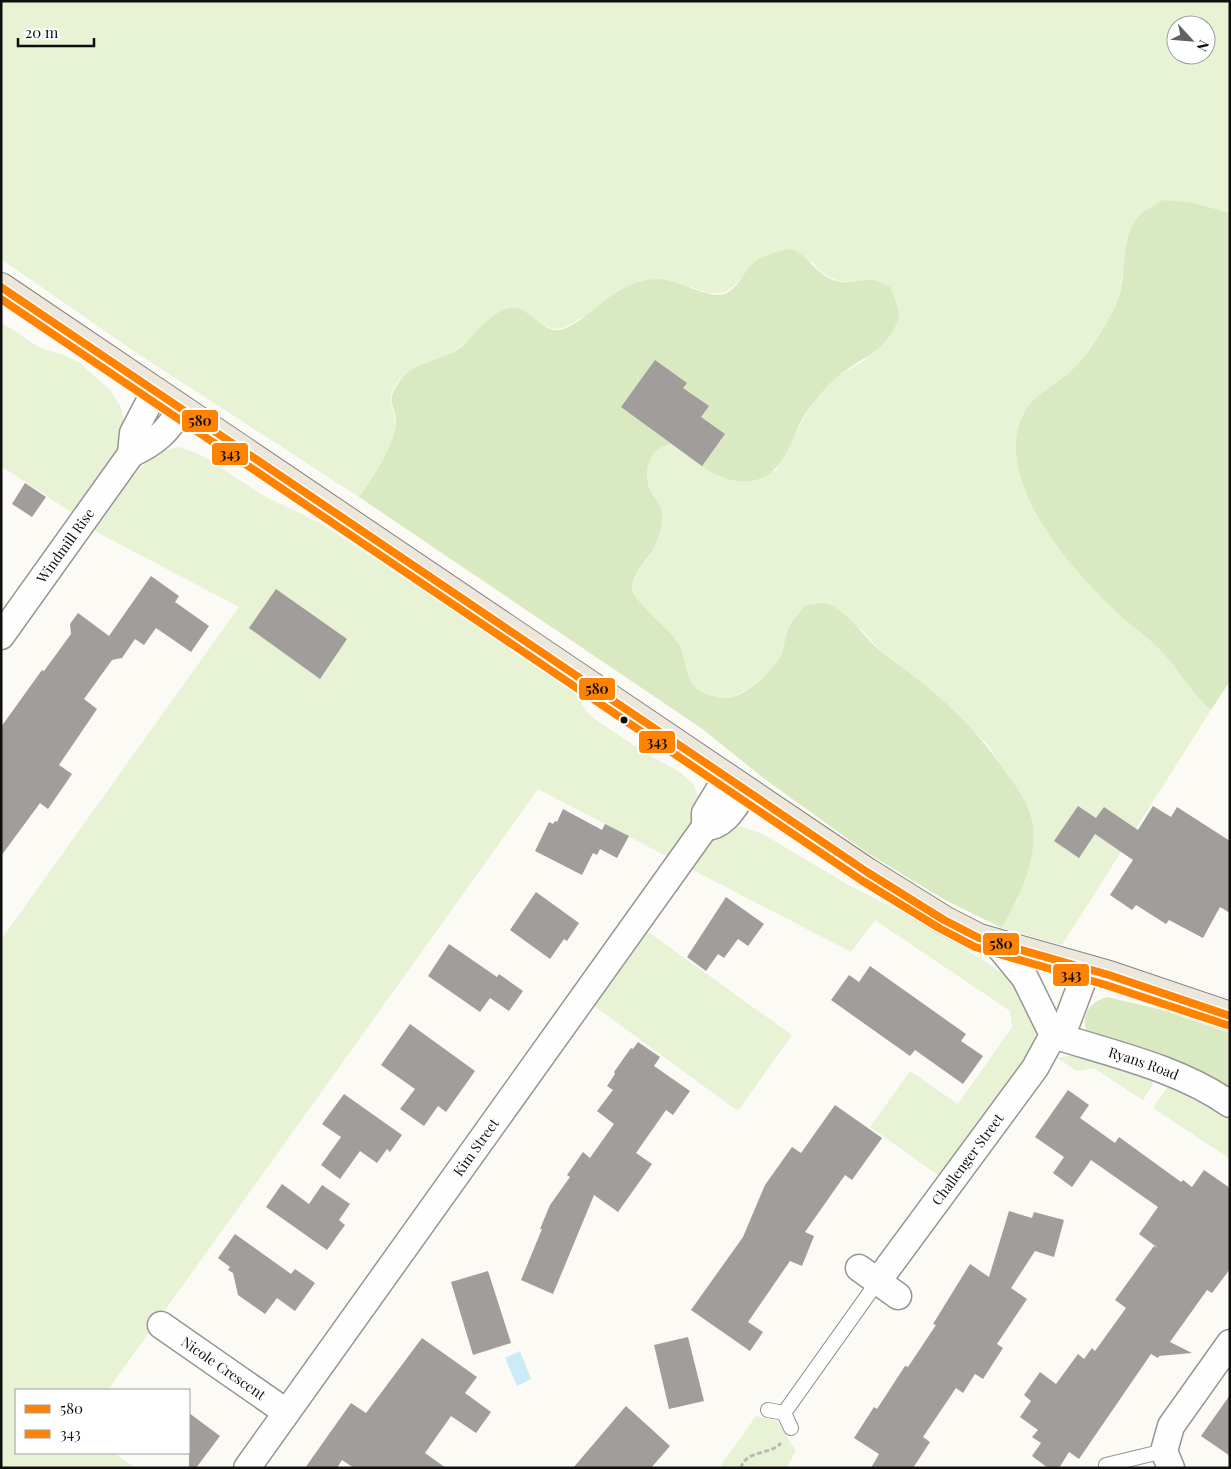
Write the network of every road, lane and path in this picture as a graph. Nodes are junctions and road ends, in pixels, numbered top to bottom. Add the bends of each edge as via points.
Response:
1 (1, 287) edge
2 (155, 391) junction
3 (182, 409) junction
4 (131, 454) junction
5 (1, 636) edge
6 (736, 783) junction
7 (997, 944) junction
8 (1078, 966) junction
9 (1230, 1016) edge
10 (1053, 1035) junction
11 (1230, 1104) edge
12 (878, 1282) joint
13 (161, 1324) dead end
14 (1230, 1343) edge
15 (768, 1410) dead end
16 (286, 1412) junction
17 (784, 1413) junction
18 (791, 1428) dead end
19 (779, 1445) dead end
20 (1167, 1459) edge
21 (1106, 1465) dead end
22 (246, 1468) edge
23 (741, 1468) edge

1 - 2 main road
2 - 3 main road
2 - 4 street, Windmill Rise via 133,433
3 - 4 street, Windmill Rise via 154,443
3 - 6 main road
4 - 5 street, Windmill Rise
6 - 7 main road via 924,908
6 - 16 street, Kim Street via 730,812 718,824 705,827
7 - 8 main road
7 - 10 street via 1025,978
8 - 9 main road
8 - 10 street, Challenger Street via 1067,1022
10 - 11 street, Ryans Road via 1184,1078
10 - 12 street, Challenger Street via 1035,1068
12 - 17 lane, Challenger Street
13 - 16 street, Nicole Crescent
14 - 20 street via 1171,1426
15 - 17 lane
16 - 22 street, Kim Street
17 - 18 lane
19 - 23 path via 748,1457
20 - 21 lane

